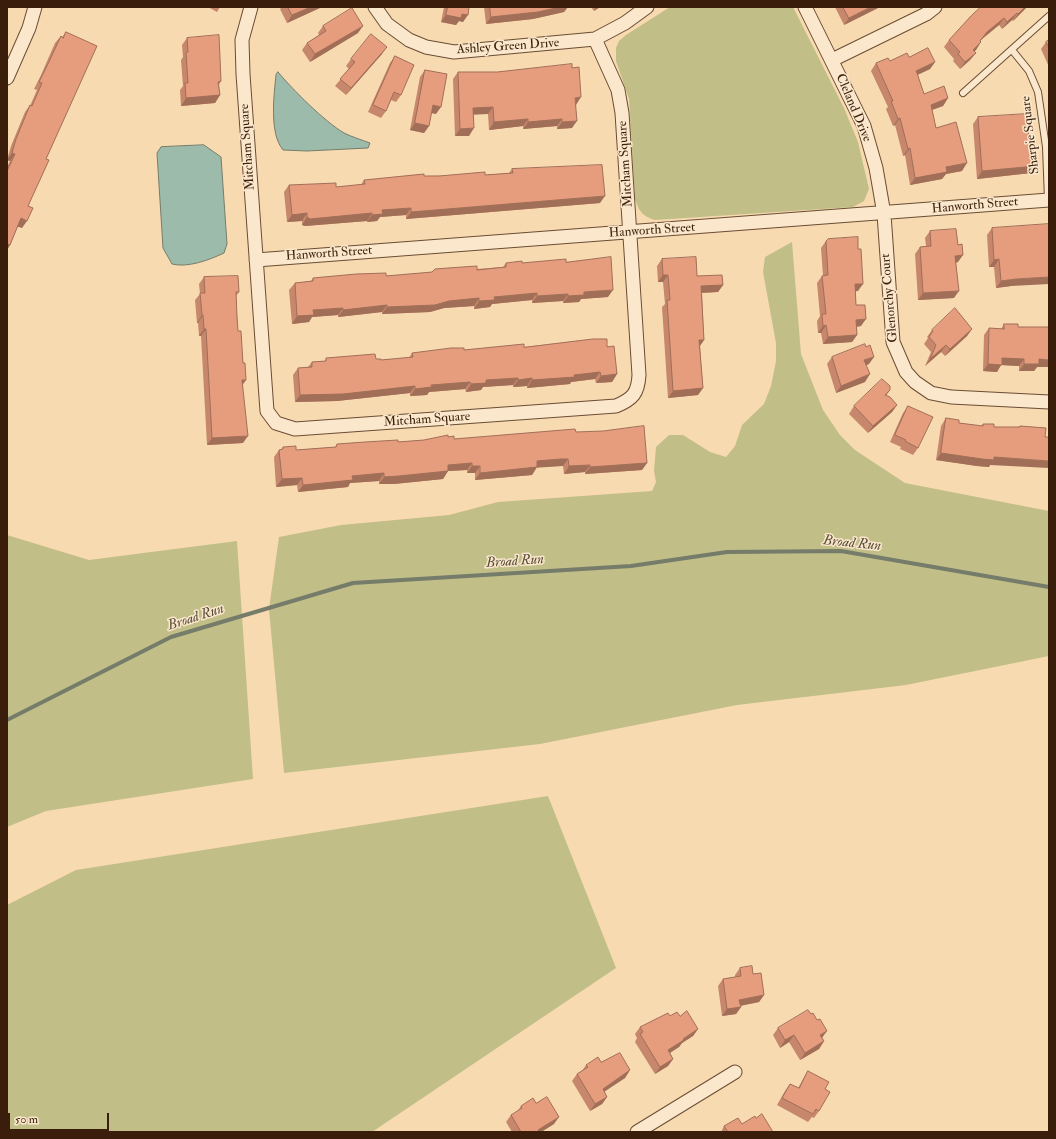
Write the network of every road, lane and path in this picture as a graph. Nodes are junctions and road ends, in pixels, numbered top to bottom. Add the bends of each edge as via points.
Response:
1 (35, 7) edge
2 (251, 7) edge
3 (375, 7) edge
4 (647, 7) edge
5 (805, 7) edge
6 (927, 9) edge
7 (1049, 16) edge
8 (594, 39) junction
9 (1012, 50) junction
10 (832, 60) junction
11 (7, 78) edge
12 (963, 93) dead end
13 (1049, 200) edge
14 (884, 214) junction
15 (630, 232) junction
16 (256, 260) junction
17 (1049, 402) edge
18 (735, 1072) dead end
19 (637, 1132) edge

1 - 11 street via 29,28
2 - 16 street, Mitcham Square via 242,40
3 - 8 street, Ashley Green Drive via 387,24 409,40 454,52
4 - 8 street, Ashley Green Drive via 625,23
5 - 10 street, Cleland Drive
6 - 10 street
7 - 9 lane
8 - 15 street, Mitcham Square via 618,90 622,112
9 - 12 lane
9 - 13 lane, Sharpie Square via 1029,71 1038,92 1046,147
10 - 14 street, Cleland Drive via 864,126 876,168
13 - 14 street, Hanworth Street
14 - 15 street, Hanworth Street
14 - 17 street, Glenorchy Court via 893,342 906,372 931,393 951,397
15 - 16 street, Hanworth Street
15 - 16 street, Mitcham Square via 640,375 638,387 630,400 616,406 545,412 295,429 276,423 267,411
18 - 19 street

